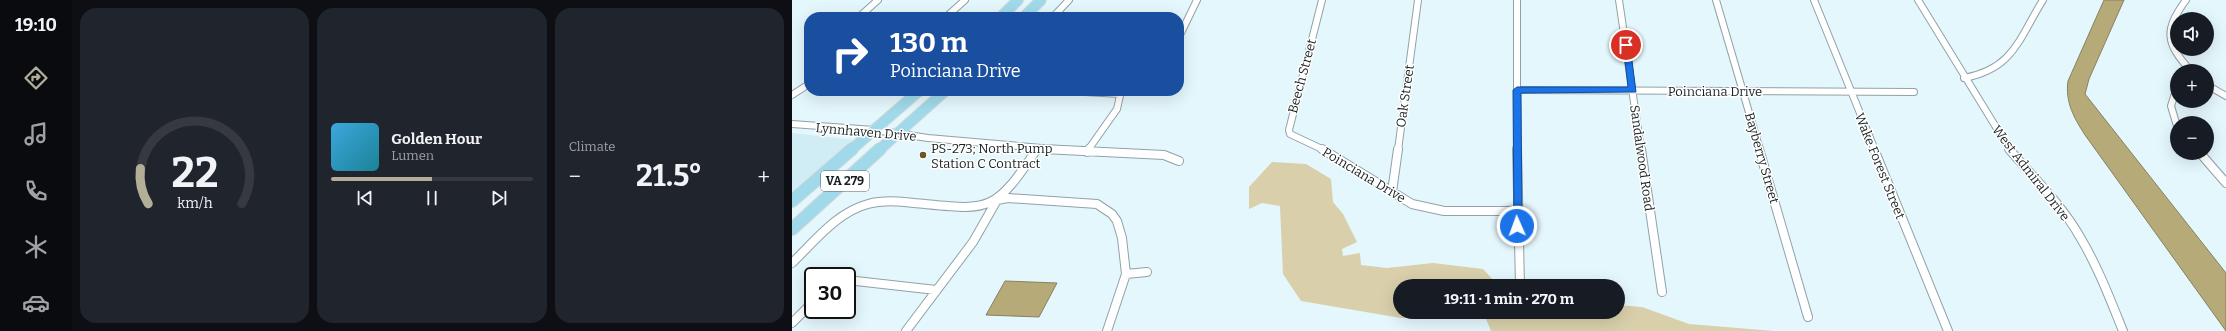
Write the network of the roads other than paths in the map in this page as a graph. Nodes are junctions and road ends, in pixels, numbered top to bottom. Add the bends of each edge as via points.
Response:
1 (878, 0) edge
2 (965, 0) edge
3 (1018, 0) edge
4 (1041, 0) edge
5 (1069, 0) edge
6 (1197, 0) edge
7 (1322, 0) edge
8 (1418, 0) edge
9 (1517, 0) edge
10 (1619, 0) edge
11 (1716, 0) edge
12 (1814, 0) edge
13 (1918, 0) edge
14 (2043, 0) edge
15 (2186, 0) edge
16 (865, 12) edge
17 (952, 12) edge
18 (1006, 12) edge
19 (1029, 12) edge
20 (1058, 12) edge
21 (1184, 26) edge
22 (2184, 64) edge
23 (1964, 78) junction
24 (804, 87) edge
25 (2214, 89) edge
26 (1517, 90) junction
27 (1633, 90) junction
28 (1743, 91) junction
29 (1850, 92) junction
30 (1914, 92) dead end
31 (792, 95) edge
32 (913, 96) edge
33 (939, 96) edge
34 (1119, 96) edge
35 (2226, 96) edge
36 (792, 124) edge
37 (874, 130) junction
38 (898, 133) junction
39 (1307, 143) joint
40 (1037, 149) junction
41 (1087, 152) junction
42 (2206, 160) edge
43 (1179, 161) dead end
44 (2226, 183) edge
45 (1392, 192) junction
46 (997, 200) junction
47 (792, 202) edge
48 (1517, 211) junction
49 (792, 229) edge
50 (792, 263) edge
51 (1147, 272) dead end
52 (1126, 274) junction
53 (1520, 279) edge
54 (856, 281) edge
55 (936, 290) junction
56 (1662, 292) dead end
57 (804, 311) edge
58 (1808, 317) dead end
59 (792, 323) edge
60 (906, 331) edge
61 (1107, 331) edge
62 (1948, 331) edge
63 (2123, 331) edge

1 - 16 street
2 - 17 street
3 - 18 main road
4 - 19 main road
5 - 20 street
6 - 21 street
7 - 39 street, Beech Street via 1289,130 1293,137
8 - 45 street, Oak Street
9 - 26 street
10 - 27 street, Sandalwood Road
11 - 28 street, Bayberry Street
12 - 29 street, Wake Forest Street
13 - 23 street, West Admiral Drive
14 - 23 street via 2009,57 1991,73
15 - 22 street via 2173,17 2170,32
23 - 63 street, West Admiral Drive via 2009,149 2080,236 2101,276
24 - 31 street
25 - 35 street
26 - 27 street, Poinciana Drive
26 - 48 street
27 - 28 street, Poinciana Drive
27 - 56 street, Sandalwood Road
28 - 29 street, Poinciana Drive
28 - 58 street, Bayberry Street
29 - 30 street, Poinciana Drive
29 - 62 street, Wake Forest Street
32 - 37 main road, VA 279
33 - 38 main road, VA 279
34 - 41 street via 1117,109
36 - 37 street, Lynnhaven Drive
37 - 38 street, Lynnhaven Drive
37 - 47 main road, VA 279
38 - 40 street, Lynnhaven Drive
38 - 49 main road, VA 279
39 - 45 street, Poinciana Drive via 1322,149
40 - 41 street, Lynnhaven Drive
40 - 46 street
41 - 43 street, Lynnhaven Drive via 1164,155
42 - 44 street
45 - 48 street, Poinciana Drive via 1412,204 1436,210
46 - 50 street via 962,207 888,201 868,204 835,223
46 - 52 street via 1022,198 1105,207 1118,221
46 - 55 street via 973,242
48 - 53 street
51 - 52 street
52 - 61 street
54 - 55 street
55 - 60 street
57 - 59 street

